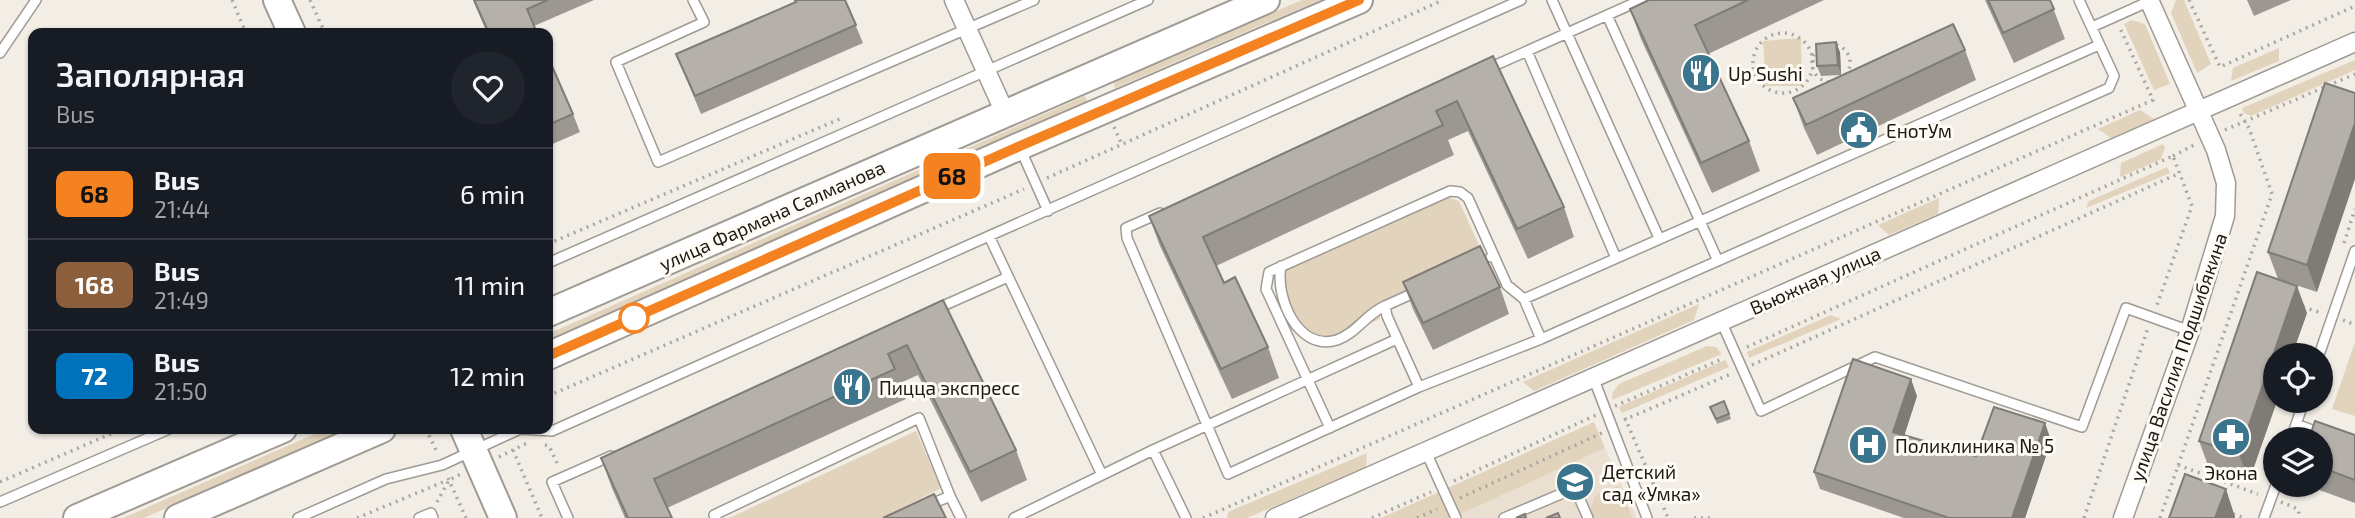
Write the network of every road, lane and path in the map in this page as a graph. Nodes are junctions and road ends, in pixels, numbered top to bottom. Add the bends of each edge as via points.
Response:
1 (36, 0) edge
2 (277, 0) edge
3 (310, 0) edge
4 (693, 0) edge
5 (954, 0) edge
6 (1034, 0) edge
7 (1148, 0) edge
8 (1266, 0) edge
9 (1359, 0) edge
10 (1443, 0) edge
11 (1521, 0) edge
12 (1552, 0) edge
13 (1641, 0) edge
14 (2079, 0) edge
15 (2150, 0) edge
16 (2189, 0) edge
17 (234, 1) edge
18 (2355, 6) edge
19 (1606, 15) junction
20 (2115, 17) junction
21 (2092, 27) junction
22 (244, 28) edge
23 (290, 28) edge
24 (323, 28) edge
25 (967, 29) junction
26 (1567, 33) junction
27 (2355, 41) edge
28 (2099, 45) junction
29 (1527, 51) junction
30 (0, 53) edge
31 (1812, 58) junction
32 (1812, 69) junction
33 (986, 70) junction
34 (1477, 73) edge
35 (2355, 75) edge
36 (2232, 97) junction
37 (2200, 111) junction
38 (853, 113) dead end
39 (1005, 113) junction
40 (2244, 121) junction
41 (2211, 137) junction
42 (1020, 146) junction
43 (2173, 156) junction
44 (2180, 173) junction
45 (1036, 183) junction
46 (1176, 206) edge
47 (1048, 211) junction
48 (1700, 220) junction
49 (989, 236) junction
50 (1659, 238) junction
51 (553, 242) edge
52 (2355, 251) edge
53 (1494, 256) junction
54 (1616, 258) junction
55 (553, 261) edge
56 (1482, 261) edge
57 (1718, 261) junction
58 (1281, 266) junction
59 (1008, 277) junction
60 (1433, 284) edge
61 (1524, 299) junction
62 (2299, 305) dead end
63 (1385, 306) junction
64 (553, 311) edge
65 (932, 311) edge
66 (2332, 316) junction
67 (2152, 318) junction
68 (1721, 321) junction
69 (2355, 324) edge
70 (2190, 331) junction
71 (1397, 339) junction
72 (1541, 339) junction
73 (2323, 343) edge
74 (1735, 353) junction
75 (553, 354) edge
76 (1743, 369) junction
77 (1593, 377) junction
78 (1306, 381) junction
79 (1419, 387) junction
80 (553, 395) edge
81 (1607, 410) junction
82 (2300, 413) edge
83 (1625, 418) junction
84 (1206, 425) junction
85 (2296, 425) joint
86 (1614, 427) junction
87 (2302, 427) edge
88 (1330, 428) junction
89 (553, 431) edge
90 (110, 434) edge
91 (157, 434) edge
92 (271, 434) edge
93 (371, 434) edge
94 (505, 435) joint
95 (530, 442) dead end
96 (540, 444) dead end
97 (473, 448) edge
98 (513, 450) junction
99 (1153, 450) junction
100 (1426, 452) junction
101 (615, 454) edge
102 (2178, 464) junction
103 (1102, 475) junction
104 (565, 477) junction
105 (449, 480) junction
106 (0, 482) edge
107 (1441, 487) junction
108 (2169, 489) junction
109 (2182, 494) edge
110 (2261, 495) dead end
111 (950, 496) junction
112 (2272, 497) edge
113 (2281, 497) edge
114 (0, 502) edge
115 (1449, 503) junction
116 (913, 512) edge
117 (2232, 513) dead end
118 (432, 515) edge
119 (77, 518) edge
120 (178, 518) edge
121 (298, 518) edge
122 (356, 518) edge
123 (419, 518) edge
124 (503, 518) edge
125 (542, 518) edge
126 (568, 518) edge
127 (716, 518) edge
128 (961, 518) edge
129 (1014, 518) edge
130 (1186, 518) edge
131 (1203, 518) edge
132 (1275, 518) edge
133 (1372, 518) edge
134 (1417, 518) edge
135 (1455, 518) edge
136 (1504, 518) edge
137 (1588, 518) edge
138 (1647, 518) edge
139 (1668, 518) edge
140 (1694, 518) edge
141 (1713, 518) edge
142 (2084, 518) edge
143 (2123, 518) edge
144 (2160, 518) edge
145 (2245, 518) edge
146 (2264, 518) edge
147 (2300, 518) edge

1 - 30 lane
2 - 23 street
3 - 24 path
4 - 25 lane via 704,22 616,62 658,162
5 - 25 street
6 - 25 lane
7 - 33 lane
8 - 39 street, улица Фармана Салманова
9 - 42 street, улица Фармана Салманова
10 - 45 path
11 - 47 lane
12 - 26 lane
13 - 19 lane
14 - 21 lane
15 - 20 lane
15 - 37 street, улица Василия Подшибякина
16 - 18 path via 2220,67
17 - 22 path
19 - 26 lane
19 - 48 lane
20 - 21 lane
20 - 131 path via 2153,100
21 - 28 lane
25 - 33 street
26 - 29 lane
26 - 50 lane
27 - 36 street, Вьюжная улица
28 - 48 lane
28 - 57 lane via 2114,76 2109,88
29 - 34 lane
29 - 54 lane
31 - 32 path
31 - 32 path via 1819,48 1831,43 1843,48 1850,60 1844,77 1833,82 1821,80
31 - 32 path via 1801,38 1777,33 1758,48 1754,65 1759,80 1784,92 1802,86
33 - 39 street
33 - 55 lane
35 - 40 path
36 - 37 street, Вьюжная улица
36 - 40 path
37 - 41 street, улица Василия Подшибякина
37 - 68 street, Вьюжная улица
38 - 51 path
39 - 64 street, улица Фармана Салманова
40 - 41 path
40 - 102 path via 2272,194
41 - 43 path
41 - 70 street, улица Василия Подшибякина via 2226,183 2225,216
42 - 45 lane
42 - 75 street, улица Фармана Салманова
43 - 44 path
43 - 74 path
44 - 67 path via 2192,206
44 - 76 path
45 - 47 lane
45 - 80 path
46 - 84 lane via 1126,228 1127,239
47 - 49 lane
48 - 50 lane
48 - 57 lane
49 - 59 lane
49 - 89 lane
50 - 54 lane
52 - 66 lane
53 - 56 lane
53 - 58 lane via 1468,198 1460,191 1450,191
53 - 61 lane via 1507,285
54 - 61 lane
57 - 72 lane
58 - 63 lane via 1277,285 1299,331 1311,337 1337,340
58 - 78 lane via 1269,272 1266,289
59 - 65 lane
59 - 103 lane
60 - 63 lane
61 - 72 lane
62 - 66 path
63 - 71 lane
66 - 69 path
66 - 73 lane
67 - 70 lane
67 - 76 lane via 2126,308 2081,427 1875,357 1761,411
67 - 142 path
68 - 74 lane
68 - 77 street, Вьюжная улица
70 - 143 street, улица Василия Подшибякина
71 - 78 lane
71 - 79 lane
72 - 79 lane
74 - 76 lane
74 - 81 path
76 - 83 path
77 - 81 lane
77 - 100 street, Вьюжная улица
78 - 84 lane
78 - 88 lane
79 - 88 lane
81 - 86 lane
81 - 107 path
82 - 85 lane
83 - 86 path
83 - 139 path
84 - 88 lane via 1228,474
84 - 99 lane
85 - 87 lane
86 - 115 path
86 - 138 lane
90 - 106 path
91 - 114 lane
92 - 119 street
93 - 120 street
94 - 97 lane
94 - 98 path
95 - 98 path
96 - 104 path via 549,446
97 - 98 path
97 - 105 path
97 - 121 lane via 442,464 386,479
97 - 124 street
98 - 125 path
99 - 103 lane
99 - 130 lane
100 - 107 lane
100 - 132 street, Вьюжная улица
101 - 104 lane
102 - 108 path
102 - 110 path
103 - 129 lane
104 - 126 lane via 552,482
105 - 118 path
105 - 122 path
107 - 115 lane
107 - 133 path
108 - 109 path
108 - 144 path
111 - 116 lane
111 - 127 lane via 919,418 714,515
111 - 128 lane
112 - 146 lane
113 - 147 path via 2279,502 2298,509
115 - 134 path
115 - 135 lane
117 - 145 path
118 - 123 lane
136 - 137 lane via 1575,488
140 - 141 path

